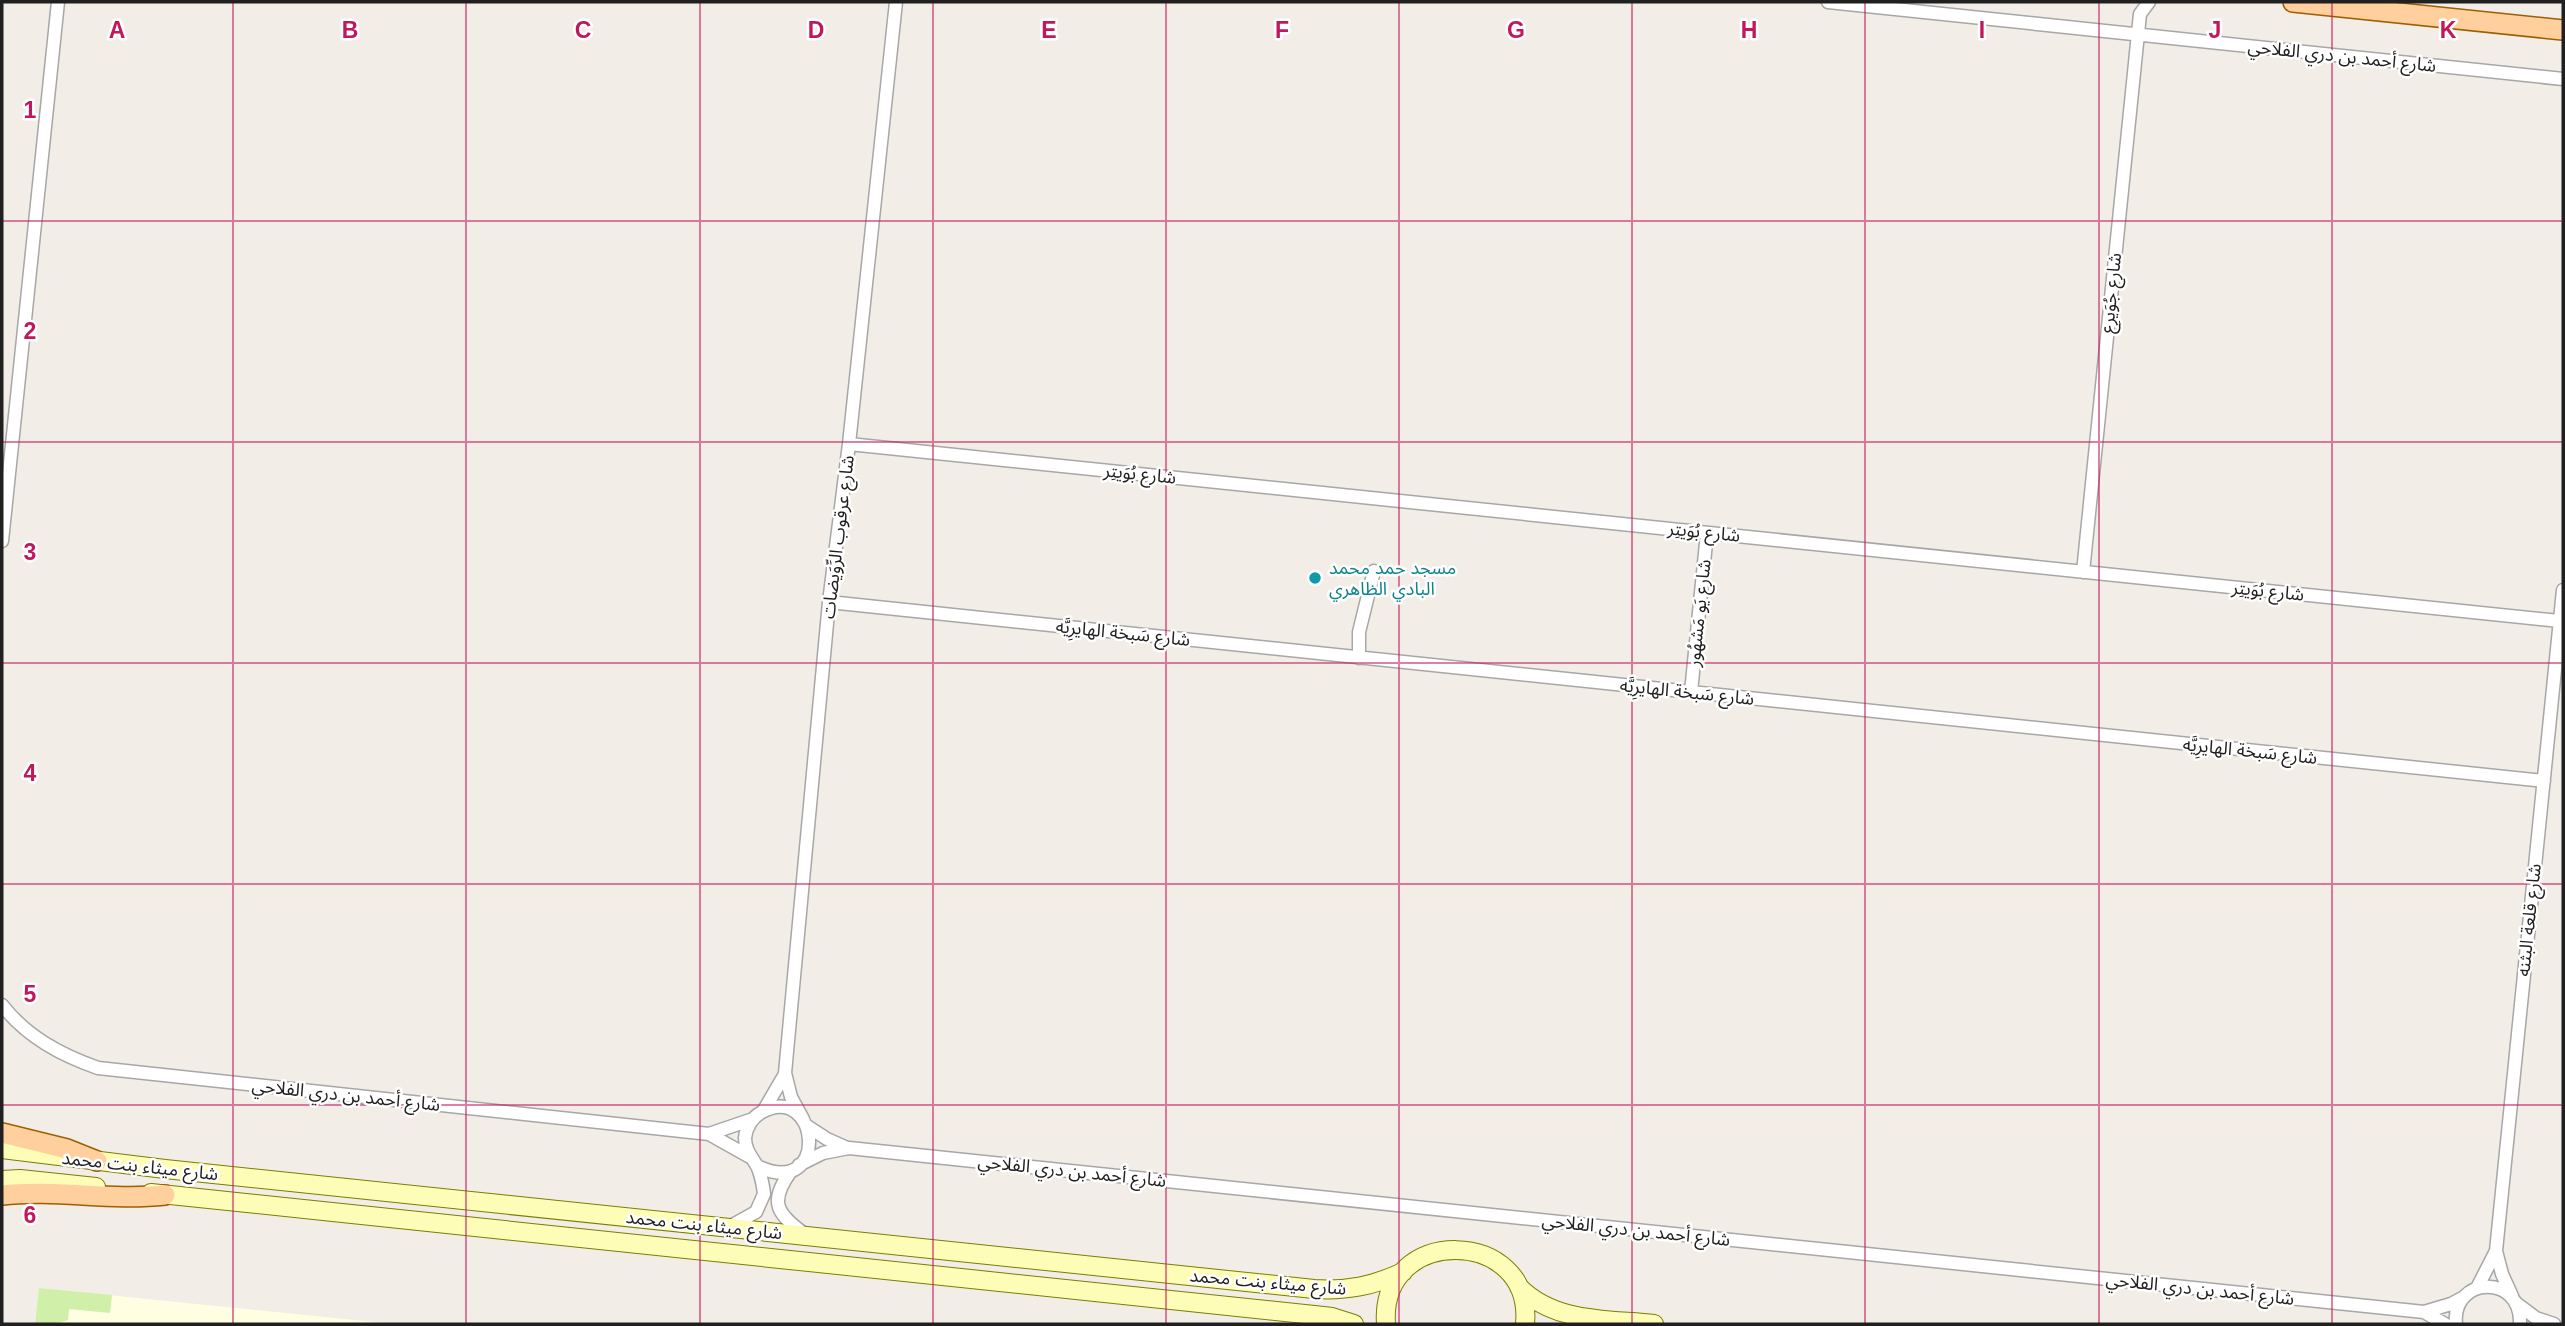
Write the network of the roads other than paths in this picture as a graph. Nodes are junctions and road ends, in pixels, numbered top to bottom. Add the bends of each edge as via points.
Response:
1 (58, 2) edge
2 (896, 2) edge
3 (1828, 2) edge
4 (2149, 2) edge
5 (2293, 2) edge
6 (2137, 8) edge
7 (2563, 30) edge
8 (2138, 34) junction
9 (2563, 79) edge
10 (849, 444) junction
11 (6, 459) edge
12 (1707, 533) junction
13 (2, 541) edge
14 (1374, 571) dead end
15 (2083, 572) junction
16 (2563, 590) edge
17 (829, 602) junction
18 (2559, 621) junction
19 (1359, 657) junction
20 (1691, 692) junction
21 (2544, 782) junction
22 (2, 1006) edge
23 (785, 1073) junction
24 (764, 1111) junction
25 (753, 1119) junction
26 (805, 1123) junction
27 (2, 1133) edge
28 (709, 1134) junction
29 (849, 1148) junction
30 (2, 1149) edge
31 (97, 1161) junction
32 (753, 1161) junction
33 (795, 1168) junction
34 (2, 1180) edge
35 (2, 1195) edge
36 (165, 1195) junction
37 (729, 1227) junction
38 (808, 1236) junction
39 (2496, 1251) junction
40 (1403, 1272) junction
41 (1516, 1283) junction
42 (2477, 1288) junction
43 (2464, 1297) junction
44 (2514, 1300) junction
45 (2424, 1312) junction
46 (1354, 1324) edge
47 (1386, 1324) edge
48 (1525, 1324) edge
49 (1654, 1324) edge
50 (2445, 1324) edge
51 (2456, 1324) edge
52 (2520, 1324) edge
53 (2554, 1324) edge

1 - 11 street
2 - 10 street, شارع عرقوب الرِّوَيضات
3 - 8 street, شارع أحمد بن دري الفلاحي
4 - 6 street, شارع جُوَيرِع
5 - 7 main road
6 - 8 street, شارع جُوَيرِع
8 - 9 street, شارع أحمد بن دري الفلاحي
8 - 15 street, شارع جُوَيرِع
10 - 12 street, شارع بُوَيتِر
10 - 17 street, شارع عرقوب الرِّوَيضات
11 - 13 street
12 - 15 street, شارع بُوَيتِر
12 - 20 street, شارع يَو مَشهُور
14 - 19 street via 1359,632
15 - 18 street, شارع بُوَيتِر
16 - 18 street, شارع قلعة البثنه
17 - 19 street, شارع سَبخة الهايرِيَّه
17 - 23 street, شارع عرقوب الرِّوَيضات
18 - 21 street, شارع قلعة البثنه
19 - 20 street, شارع سَبخة الهايرِيَّه
20 - 21 street, شارع سَبخة الهايرِيَّه
21 - 39 street, شارع قلعة البثنه
22 - 28 street, شارع أحمد بن دري الفلاحي via 48,1046 98,1068
23 - 24 street, شارع عرقوب الرِّوَيضات
23 - 26 street, شارع عرقوب الرِّوَيضات
24 - 25 street
24 - 26 street via 785,1108
25 - 28 street, شارع أحمد بن دري الفلاحي
25 - 32 street via 745,1138
26 - 29 street, شارع أحمد بن دري الفلاحي
26 - 33 street via 810,1147
27 - 31 main road
28 - 32 street, شارع أحمد بن دري الفلاحي
29 - 33 street, شارع أحمد بن دري الفلاحي via 823,1153
29 - 45 street, شارع أحمد بن دري الفلاحي
30 - 31 main road, شارع ميثاء بنت محمد
31 - 37 main road, شارع ميثاء بنت محمد
32 - 33 street via 769,1171
32 - 37 street via 764,1194 762,1204
33 - 38 street via 779,1189 778,1206 787,1220
34 - 36 main road, شارع ميثاء بنت محمد
35 - 36 main road
36 - 46 main road, شارع ميثاء بنت محمد via 1314,1315
37 - 38 main road, شارع ميثاء بنت محمد
38 - 40 main road, شارع ميثاء بنت محمد via 1333,1290 1369,1286
39 - 42 street, شارع قلعة البثنه
39 - 44 street, شارع قلعة البثنه
40 - 41 main road, شارع ميثاء بنت محمد via 1440,1250 1462,1249 1493,1260
40 - 47 main road via 1390,1293
41 - 48 main road
41 - 49 main road via 1556,1312
42 - 43 street, شارع أحمد بن دري الفلاحي
42 - 44 street via 2497,1288
43 - 45 street, شارع أحمد بن دري الفلاحي
43 - 51 street via 2457,1307
44 - 52 street, شارع قلعة البثنه
44 - 53 street via 2536,1318
45 - 50 street, شارع أحمد بن دري الفلاحي

